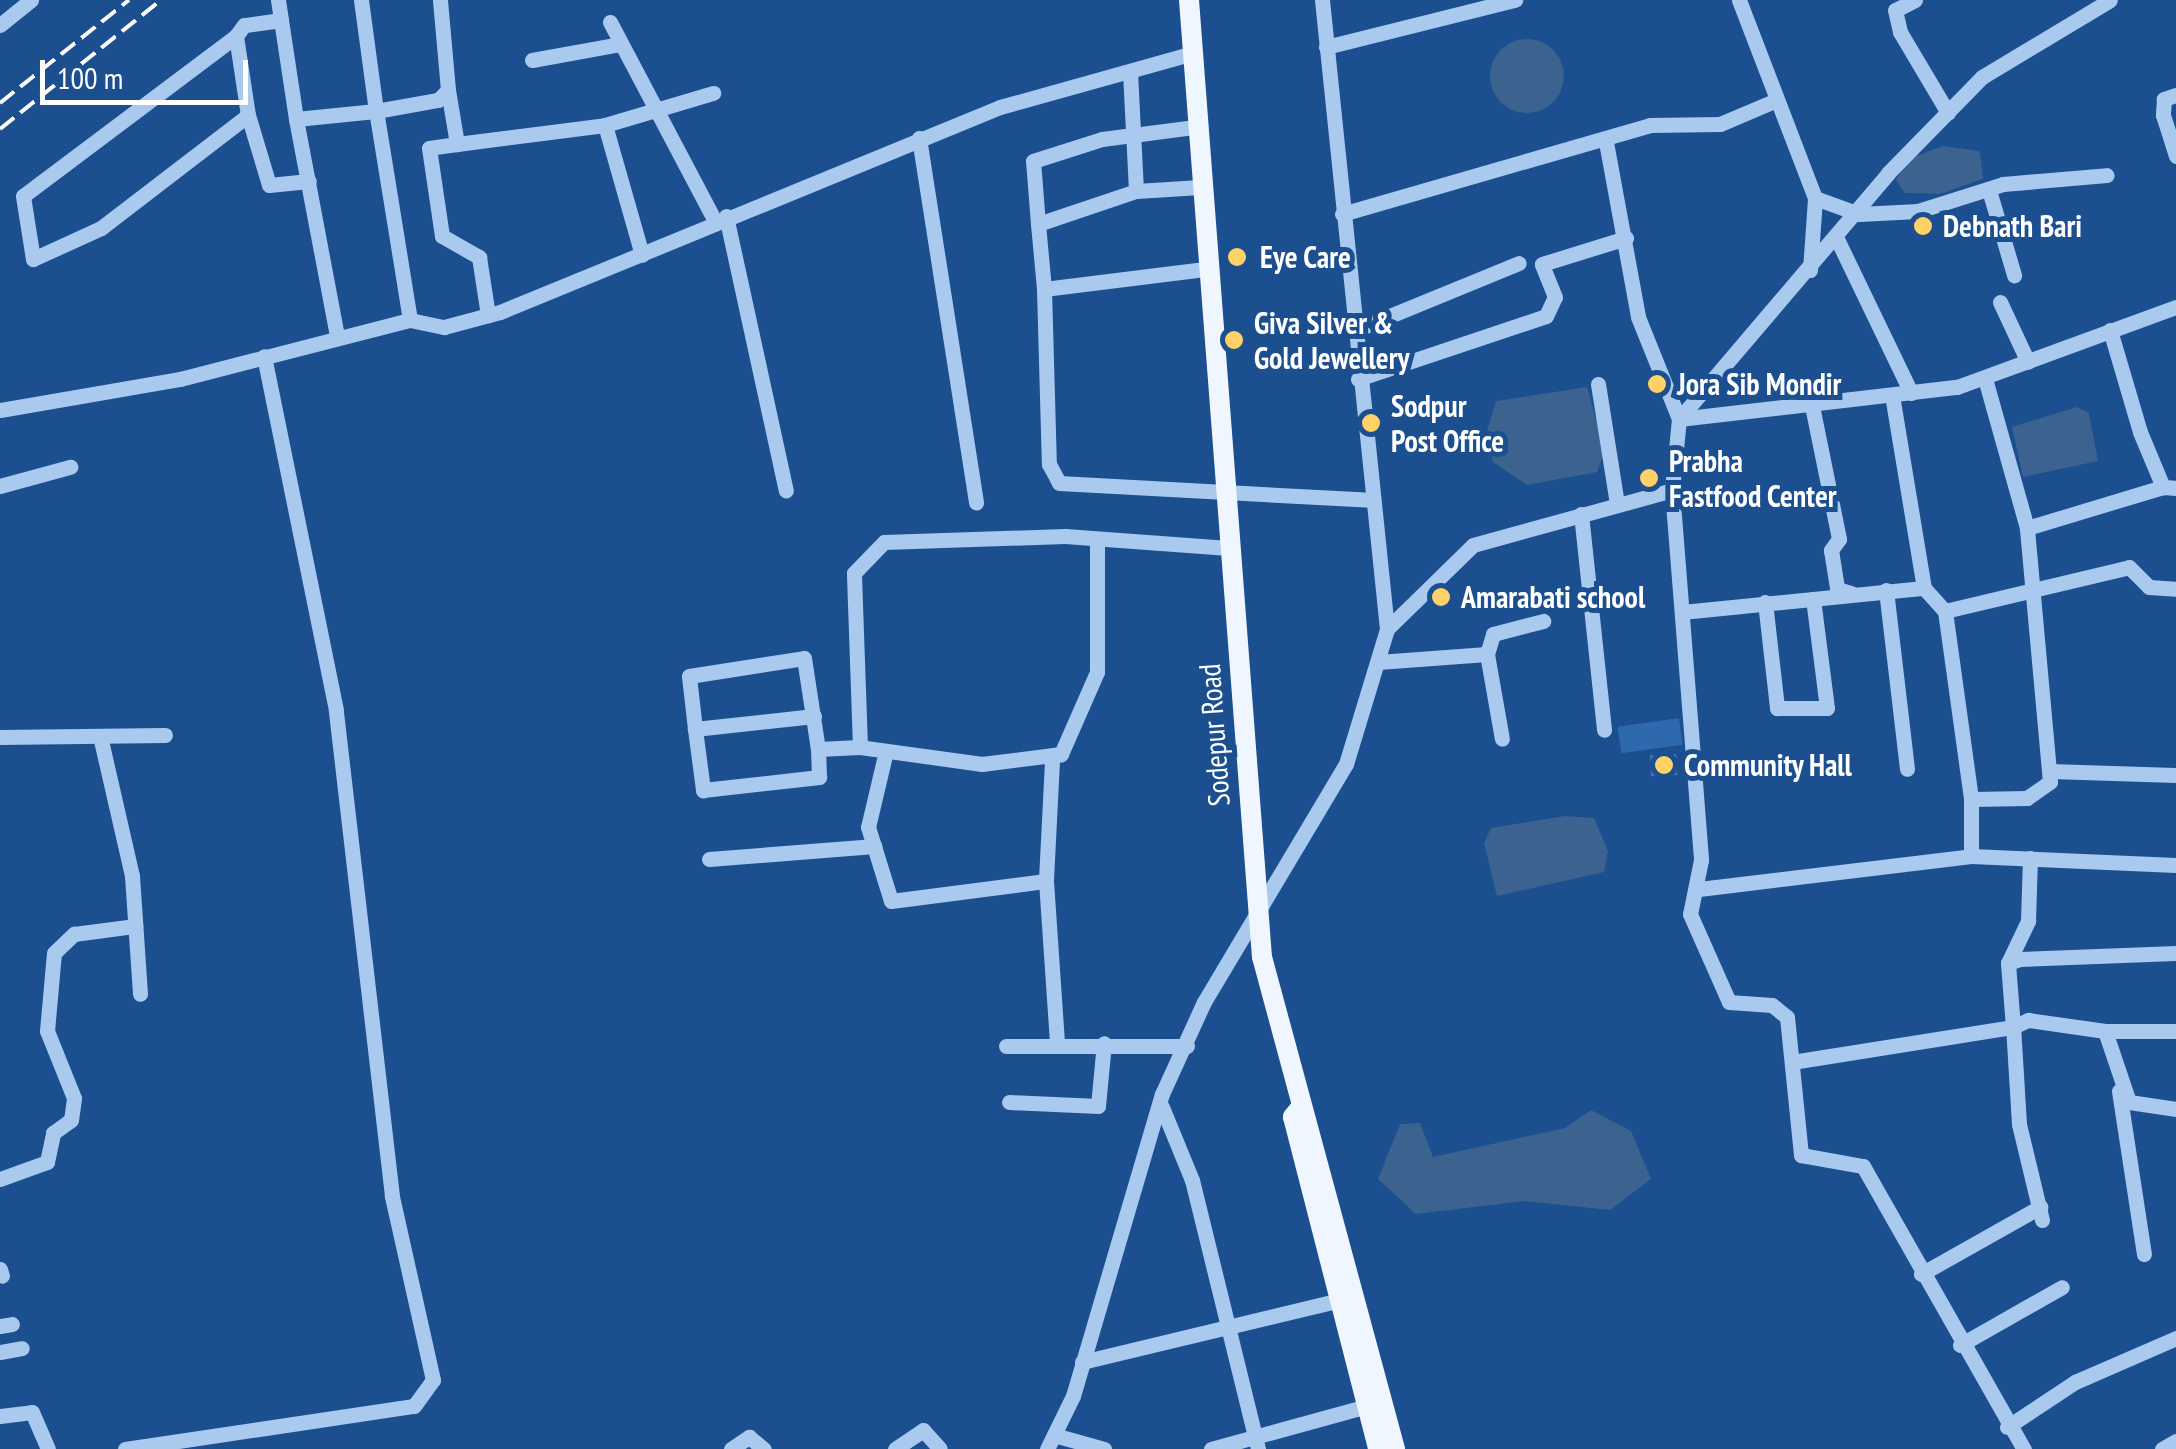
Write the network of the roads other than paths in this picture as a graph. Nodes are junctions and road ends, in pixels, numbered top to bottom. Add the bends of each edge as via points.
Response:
1 (31, 0) edge
2 (278, 0) edge
3 (361, 0) edge
4 (440, 0) edge
5 (1189, 0) edge
6 (1322, 0) edge
7 (1514, 0) edge
8 (1738, 0) edge
9 (1915, 0) edge
10 (2110, 0) edge
11 (282, 20) junction
12 (610, 22) dead end
13 (0, 25) edge
14 (236, 36) junction
15 (620, 44) junction
16 (1326, 47) junction
17 (1190, 54) junction
18 (532, 60) dead end
19 (1130, 72) junction
20 (448, 90) junction
21 (713, 92) dead end
22 (2176, 95) edge
23 (1772, 102) junction
24 (376, 110) junction
25 (650, 110) junction
26 (1948, 113) junction
27 (248, 115) junction
28 (296, 119) junction
29 (605, 125) junction
30 (1196, 128) junction
31 (1135, 134) junction
32 (919, 138) junction
33 (1606, 142) junction
34 (457, 144) junction
35 (2176, 156) edge
36 (2107, 175) dead end
37 (309, 181) junction
38 (1200, 187) junction
39 (1136, 190) junction
40 (1989, 190) junction
41 (1815, 198) junction
42 (1342, 214) junction
43 (1859, 214) junction
44 (720, 219) junction
45 (1038, 224) junction
46 (1626, 238) junction
47 (1837, 239) junction
48 (642, 255) junction
49 (1519, 263) dead end
50 (1206, 269) junction
51 (1810, 270) junction
52 (2014, 276) dead end
53 (1044, 289) junction
54 (2000, 302) dead end
55 (2176, 307) edge
56 (488, 316) junction
57 (410, 320) junction
58 (2110, 330) junction
59 (1353, 331) junction
60 (337, 336) junction
61 (264, 356) junction
62 (2028, 362) junction
63 (1358, 379) junction
64 (1985, 379) junction
65 (1598, 384) dead end
66 (1911, 394) junction
67 (1892, 395) junction
68 (1812, 400) junction
69 (0, 410) edge
70 (1679, 419) junction
71 (70, 467) dead end
72 (0, 486) edge
73 (2169, 488) edge
74 (1220, 490) junction
75 (1672, 490) junction
76 (786, 491) dead end
77 (1370, 500) junction
78 (976, 503) dead end
79 (1617, 504) junction
80 (1581, 514) junction
81 (2027, 528) junction
82 (1097, 540) junction
83 (1229, 548) junction
84 (1924, 588) junction
85 (2176, 589) edge
86 (1886, 590) junction
87 (2037, 590) junction
88 (1851, 593) junction
89 (1813, 599) junction
90 (1765, 602) junction
91 (1946, 611) junction
92 (1682, 612) junction
93 (1543, 622) dead end
94 (1387, 629) junction
95 (1488, 654) junction
96 (1378, 662) junction
97 (814, 716) junction
98 (695, 729) junction
99 (1604, 730) dead end
100 (165, 735) dead end
101 (0, 736) edge
102 (100, 736) junction
103 (1502, 739) dead end
104 (860, 747) junction
105 (818, 749) junction
106 (886, 750) junction
107 (1052, 761) junction
108 (1907, 769) dead end
109 (2050, 771) junction
110 (2176, 774) edge
111 (1971, 798) junction
112 (874, 846) junction
113 (1970, 856) junction
114 (2030, 858) junction
115 (709, 859) dead end
116 (2176, 865) edge
117 (1046, 882) junction
118 (1699, 888) junction
119 (1258, 913) junction
120 (135, 926) junction
121 (2176, 953) edge
122 (2008, 964) junction
123 (140, 994) dead end
124 (2012, 1027) junction
125 (2105, 1031) junction
126 (2176, 1031) edge
127 (1056, 1043) junction
128 (1104, 1043) junction
129 (1006, 1046) dead end
130 (1187, 1046) junction
131 (1792, 1062) junction
132 (2119, 1091) junction
133 (1010, 1102) dead end
134 (1162, 1107) junction
135 (1301, 1107) junction
136 (2176, 1109) edge
137 (0, 1179) edge
138 (2144, 1254) dead end
139 (1921, 1274) junction
140 (2062, 1287) dead end
141 (1340, 1300) junction
142 (1230, 1329) junction
143 (2176, 1338) edge
144 (1960, 1346) junction
145 (22, 1348) dead end
146 (0, 1352) edge
147 (1082, 1362) junction
148 (1366, 1406) junction
149 (0, 1416) edge
150 (2007, 1427) junction
151 (1051, 1442) edge
152 (2176, 1442) edge
153 (1257, 1443) edge
154 (48, 1449) edge
155 (125, 1449) edge
156 (731, 1449) edge
157 (764, 1449) edge
158 (895, 1449) edge
159 (940, 1449) edge
160 (1104, 1449) edge
161 (1210, 1449) edge
162 (1378, 1449) edge
163 (1395, 1449) edge
164 (2024, 1449) edge
165 (2162, 1449) edge

1 - 13 street
2 - 11 street
3 - 24 street
4 - 20 street
5 - 17 main road, Sodepur Road
6 - 16 street
7 - 16 street
8 - 23 street
9 - 26 street via 1895,10 1900,32
10 - 26 street via 1982,77
11 - 14 street via 244,25
11 - 28 street
12 - 15 street
14 - 27 street
14 - 27 street via 24,196 33,258 102,228
15 - 18 street
15 - 25 street
16 - 42 street
17 - 19 street
17 - 30 main road, Sodepur Road
19 - 31 street
19 - 32 street
20 - 24 street via 438,100
20 - 34 street
21 - 25 street
22 - 35 street via 2164,99 2162,115
23 - 33 street via 1720,124 1650,125
23 - 41 street
24 - 28 street
24 - 57 street
25 - 29 street
25 - 44 street
26 - 43 street
27 - 37 street via 269,185
28 - 37 street
29 - 34 street
29 - 48 street
30 - 31 street
30 - 38 main road, Sodepur Road
31 - 39 street
31 - 45 street via 1033,162
32 - 44 street
32 - 78 street
33 - 42 street
33 - 46 street
34 - 56 street via 429,148 442,236 478,257
36 - 40 street
37 - 60 street
38 - 39 street
38 - 50 main road, Sodepur Road
39 - 45 street
40 - 43 street via 1918,212
40 - 52 street
41 - 43 street
41 - 51 street
42 - 59 street
43 - 47 street
44 - 48 street
44 - 76 street
45 - 53 street
46 - 63 street via 1542,264 1555,297 1546,316
46 - 70 street via 1652,367
47 - 51 street
47 - 66 street
48 - 56 street
49 - 59 street
50 - 53 street
50 - 74 main road, Sodepur Road
51 - 70 street
53 - 74 street via 1051,476
54 - 62 street
55 - 58 street
56 - 57 street via 444,327
57 - 60 street
58 - 62 street
58 - 73 street
59 - 63 street
60 - 61 street
61 - 69 street
61 - 155 street via 336,710 392,1196 433,1380 414,1406
62 - 64 street
63 - 77 street
64 - 66 street
64 - 81 street
65 - 79 street
66 - 67 street
67 - 68 street
67 - 84 street
68 - 70 street
68 - 88 street via 1839,538 1830,550 1837,589
70 - 75 street
71 - 72 street
73 - 81 street
74 - 77 street
74 - 83 main road, Sodepur Road
75 - 79 street
75 - 92 street
77 - 94 street
79 - 80 street
80 - 94 street via 1473,545
80 - 99 street
81 - 87 street
82 - 83 street
82 - 104 street via 938,538 884,542 864,554 854,572
82 - 107 street via 1093,697
83 - 119 main road, Sodepur Road
84 - 86 street
84 - 91 street
85 - 87 street via 2149,587 2130,567
86 - 88 street
86 - 108 street
87 - 91 street
87 - 109 street
88 - 89 street
89 - 90 street
89 - 90 street via 1827,708 1777,708
90 - 92 street
91 - 111 street
92 - 118 street
93 - 95 street via 1493,634
94 - 96 street
95 - 96 street
95 - 103 street
96 - 119 street via 1346,764
97 - 98 street
97 - 98 street via 804,658 689,676
97 - 105 street
98 - 105 street via 703,790 820,777
100 - 102 street
101 - 102 street
102 - 120 street
104 - 105 street
104 - 106 street
106 - 107 street via 919,761
106 - 112 street via 868,826
107 - 117 street
109 - 110 street
109 - 111 street via 2041,794
111 - 113 street
112 - 115 street
112 - 117 street via 892,901
113 - 114 street
113 - 118 street
114 - 116 street
114 - 122 street via 2028,920
117 - 127 street
118 - 131 street via 1690,914 1726,997 1782,1009
119 - 130 street
119 - 135 main road, Sodepur Road
120 - 123 street
120 - 137 street via 74,934 54,953 47,1032 74,1098 71,1120 53,1133 47,1162
121 - 122 street
122 - 124 street
124 - 125 street via 2028,1020
124 - 131 street
124 - 139 street via 2019,1124 2041,1214
125 - 126 street
125 - 132 street
127 - 128 street
127 - 129 street
128 - 130 street
128 - 133 street via 1098,1106
130 - 134 street
131 - 139 street via 1801,1155 1863,1166
132 - 136 street via 2129,1102
132 - 138 street
134 - 142 street
134 - 147 street
135 - 141 main road via 1293,1118
135 - 163 main road, Sodepur Road
139 - 144 street
140 - 144 street
141 - 142 street
141 - 148 main road
142 - 147 street
142 - 153 street
143 - 150 street via 2075,1382
144 - 150 street
145 - 146 street
147 - 151 street
148 - 153 street
148 - 162 main road
149 - 154 street via 32,1412
150 - 164 street
151 - 160 street
152 - 165 street
153 - 161 street
156 - 157 street via 748,1436
158 - 159 street via 923,1430

